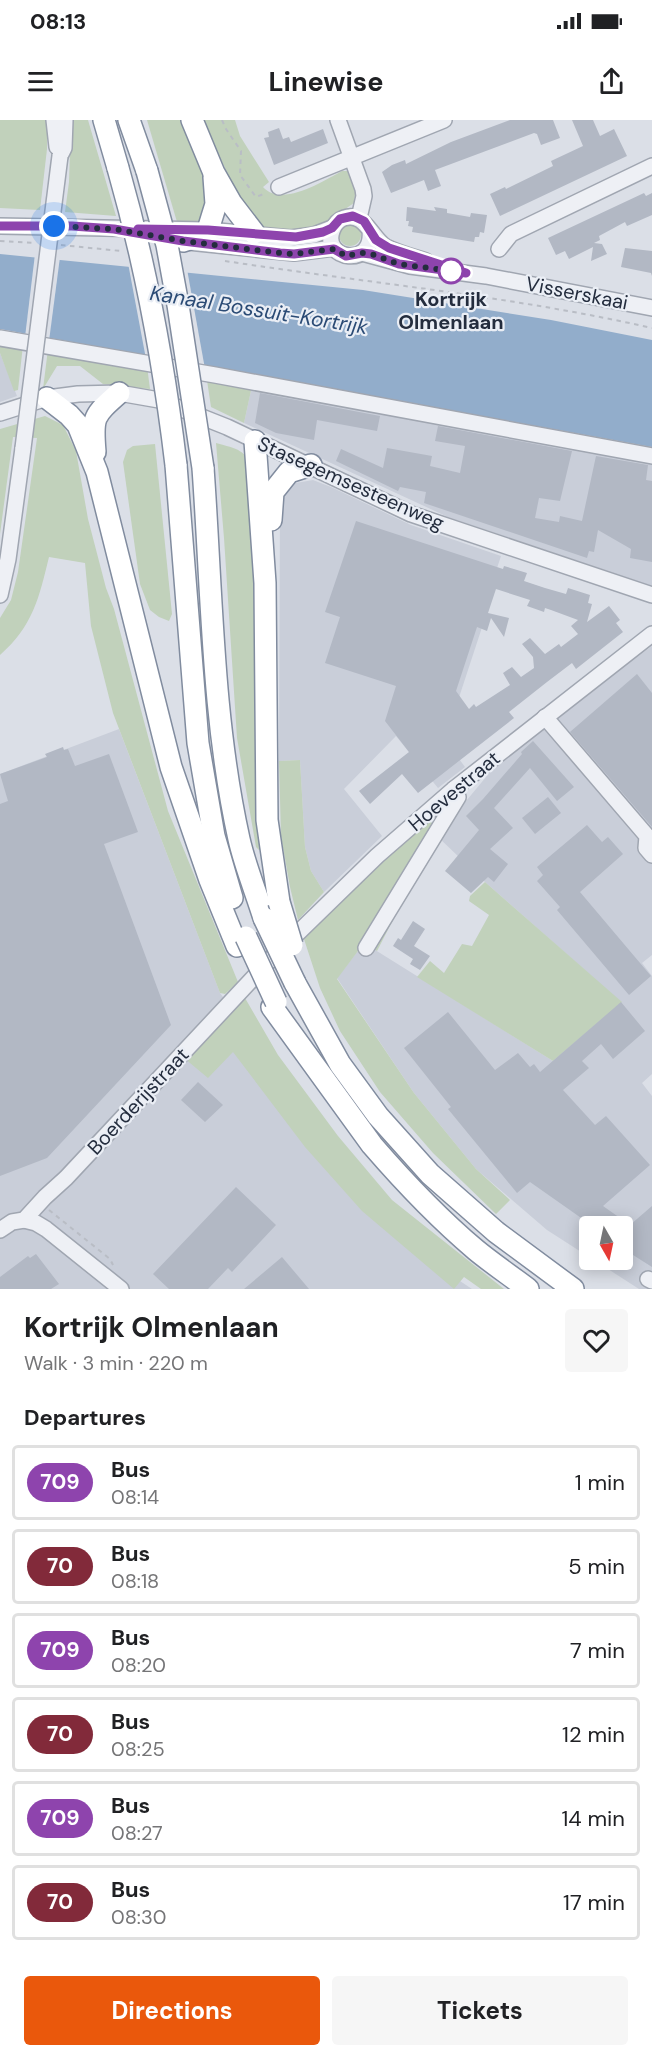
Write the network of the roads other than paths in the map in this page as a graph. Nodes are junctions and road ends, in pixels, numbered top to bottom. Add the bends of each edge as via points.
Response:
1 (54, 120) edge
2 (65, 120) edge
3 (104, 120) edge
4 (129, 120) edge
5 (192, 120) edge
6 (338, 120) edge
7 (444, 120) edge
8 (60, 156) junction
9 (352, 157) junction
10 (652, 166) edge
11 (214, 173) junction
12 (279, 187) road end
13 (0, 215) edge
14 (359, 218) junction
15 (0, 226) edge
16 (72, 226) junction
17 (332, 228) junction
18 (114, 229) junction
19 (208, 230) junction
20 (370, 231) junction
21 (254, 233) junction
22 (183, 241) junction
23 (334, 249) junction
24 (499, 249) dead end
25 (362, 253) junction
26 (466, 273) junction
27 (652, 308) edge
28 (0, 338) edge
29 (119, 393) junction
30 (47, 398) junction
31 (0, 413) edge
32 (255, 441) junction
33 (652, 456) edge
34 (311, 465) junction
35 (97, 472) junction
36 (266, 583) junction
37 (0, 595) edge
38 (652, 595) edge
39 (652, 634) edge
40 (545, 717) junction
41 (454, 789) junction
42 (652, 855) edge
43 (242, 941) junction
44 (366, 948) dead end
45 (269, 961) joint
46 (297, 981) junction
47 (24, 1220) junction
48 (0, 1230) edge
49 (122, 1289) edge
50 (528, 1289) edge
51 (573, 1289) edge

1 - 8 street
2 - 8 street
3 - 43 highway, bridge via 152,304 167,388 198,743 214,836
4 - 46 highway, bridge via 166,245 203,468 218,701 239,841 264,918
5 - 11 highway
6 - 9 street
7 - 9 street
8 - 37 street, bridge via 8,559
9 - 12 street
9 - 14 street via 364,196
10 - 24 street via 511,234
11 - 19 highway via 216,204
11 - 21 highway
13 - 16 street
14 - 17 street via 340,219
14 - 20 street
15 - 16 street
16 - 18 street
17 - 21 street via 296,237
17 - 23 street
18 - 19 street
18 - 22 street
19 - 21 street
19 - 22 highway
20 - 25 street via 369,243
20 - 26 street, Visserskaai via 389,248
22 - 23 street via 294,254
23 - 25 street via 346,256
25 - 26 street, Visserskaai via 410,266
26 - 27 street, Visserskaai
28 - 33 street
29 - 30 street, Stasegemsesteenweg
29 - 32 street, Stasegemsesteenweg via 159,400
29 - 35 highway via 94,421
30 - 31 street, Stasegemsesteenweg
30 - 35 highway via 78,424
32 - 34 street, Stasegemsesteenweg
32 - 36 highway
34 - 36 highway via 289,472 273,492
34 - 38 street, Stasegemsesteenweg via 411,514
35 - 43 highway via 171,767 210,880
36 - 46 highway, bridge via 267,820 279,902
39 - 40 street, Hoevestraat
40 - 41 street, Hoevestraat
40 - 42 street via 647,836 646,848
41 - 44 street via 458,797 453,808
41 - 45 street, Hoevestraat via 377,856
43 - 50 highway via 254,983 274,1005 372,1145 477,1250
45 - 47 street, Boerderijstraat
46 - 51 highway via 305,1003 340,1064 430,1174 496,1232
47 - 48 street, Boerderijstraat
47 - 49 street via 46,1229

